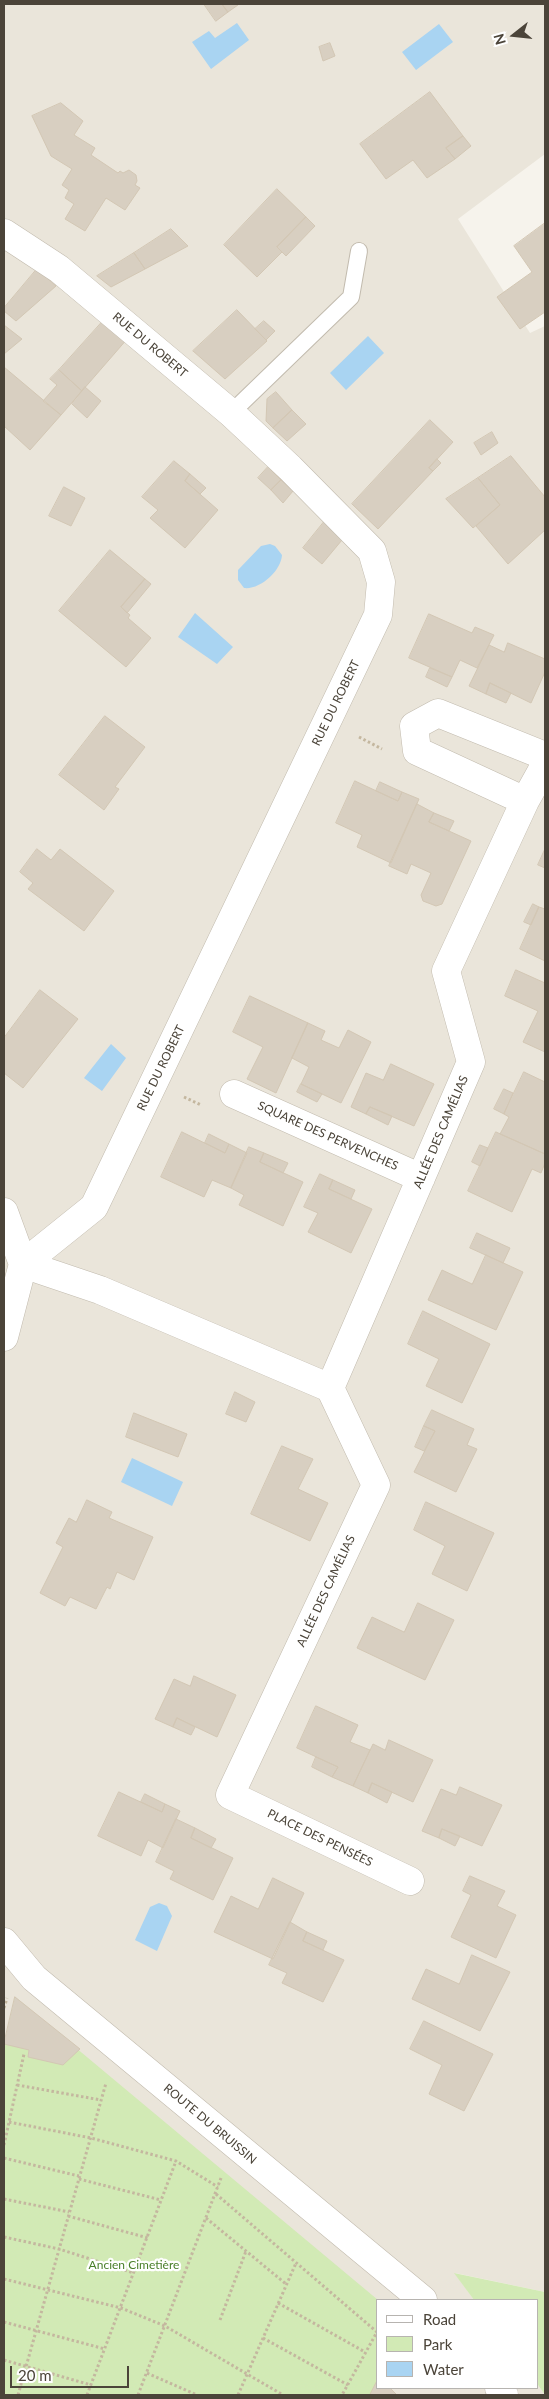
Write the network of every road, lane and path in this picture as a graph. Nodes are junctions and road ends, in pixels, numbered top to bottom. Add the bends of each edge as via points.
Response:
1 (4, 233) edge
2 (359, 251) dead end
3 (231, 413) junction
4 (545, 756) edge
5 (545, 765) edge
6 (525, 801) junction
7 (234, 1094) dead end
8 (422, 1178) junction
9 (4, 1212) edge
10 (23, 1264) junction
11 (4, 1337) edge
12 (330, 1388) junction
13 (230, 1795) joint
14 (410, 1881) dead end
15 (4, 1942) edge
16 (124, 2052) junction
17 (24, 2054) dead end
18 (17, 2085) junction
19 (101, 2100) junction
20 (9, 2122) junction
21 (91, 2138) junction
22 (4, 2145) edge
23 (241, 2150) junction
24 (4, 2158) edge
25 (176, 2161) junction
26 (79, 2177) junction
27 (218, 2187) junction
28 (216, 2194) junction
29 (4, 2199) edge
30 (161, 2200) junction
31 (69, 2214) junction
32 (206, 2218) junction
33 (4, 2237) edge
34 (148, 2238) junction
35 (58, 2249) junction
36 (246, 2251) junction
37 (296, 2263) junction
38 (134, 2273) junction
39 (4, 2279) edge
40 (286, 2284) junction
41 (47, 2290) junction
42 (422, 2299) edge
43 (278, 2303) junction
44 (121, 2308) junction
45 (220, 2320) dead end
46 (4, 2322) edge
47 (165, 2326) junction
48 (36, 2330) junction
49 (376, 2331) edge
50 (376, 2334) edge
51 (262, 2338) junction
52 (105, 2350) junction
53 (366, 2352) junction
54 (4, 2360) edge
55 (26, 2366) junction
56 (147, 2373) junction
57 (247, 2375) junction
58 (91, 2384) junction
59 (348, 2385) junction
60 (188, 2393) edge
61 (18, 2395) edge
62 (87, 2395) edge
63 (138, 2395) edge
64 (197, 2395) edge
65 (238, 2395) edge
66 (283, 2395) edge
67 (342, 2395) edge

1 - 3 street, RUE DU ROBERT via 59,269
2 - 3 lane via 352,298
3 - 10 street, RUE DU ROBERT via 372,551 380,582 378,615 94,1207
4 - 6 street via 438,713 414,726 417,751
5 - 6 street, ALLÉE DES CAMÉLIAS
6 - 8 street, ALLÉE DES CAMÉLIAS via 446,971 471,1062
7 - 8 street, SQUARE DES PERVENCHES
8 - 12 street, ALLÉE DES CAMÉLIAS
9 - 10 street
10 - 11 street
10 - 12 street via 100,1290
12 - 13 street, ALLÉE DES CAMÉLIAS via 376,1485
13 - 14 street, PLACE DES PENSÉES
15 - 16 street, ROUTE DU BRUISSIN via 34,1978
16 - 19 path via 109,2074
16 - 23 street, ROUTE DU BRUISSIN
17 - 18 path
18 - 19 path
18 - 20 path
19 - 21 path
20 - 21 path
20 - 22 path
21 - 25 path
21 - 26 path
23 - 27 path via 223,2170
23 - 42 street, ROUTE DU BRUISSIN
24 - 26 path
25 - 27 path
25 - 30 path
26 - 30 path
26 - 31 path
27 - 28 path
28 - 32 path
28 - 37 path
29 - 31 path
30 - 34 path
31 - 34 path
31 - 35 path
32 - 36 path
32 - 47 path
33 - 35 path
34 - 38 path
35 - 38 path
35 - 41 path
36 - 40 path
36 - 45 path
37 - 40 path
37 - 49 path
38 - 44 path
39 - 41 path
40 - 43 path
41 - 44 path
41 - 48 path
43 - 51 path
43 - 53 path
44 - 47 path
44 - 52 path
46 - 48 path
47 - 56 path
47 - 57 path
48 - 52 path
48 - 55 path
50 - 53 path
51 - 57 path
51 - 59 path
52 - 58 path
53 - 59 path
54 - 55 path
55 - 58 path
55 - 61 path
56 - 60 path
56 - 63 path
57 - 65 path
57 - 66 path
58 - 62 path
59 - 67 path
60 - 64 path

